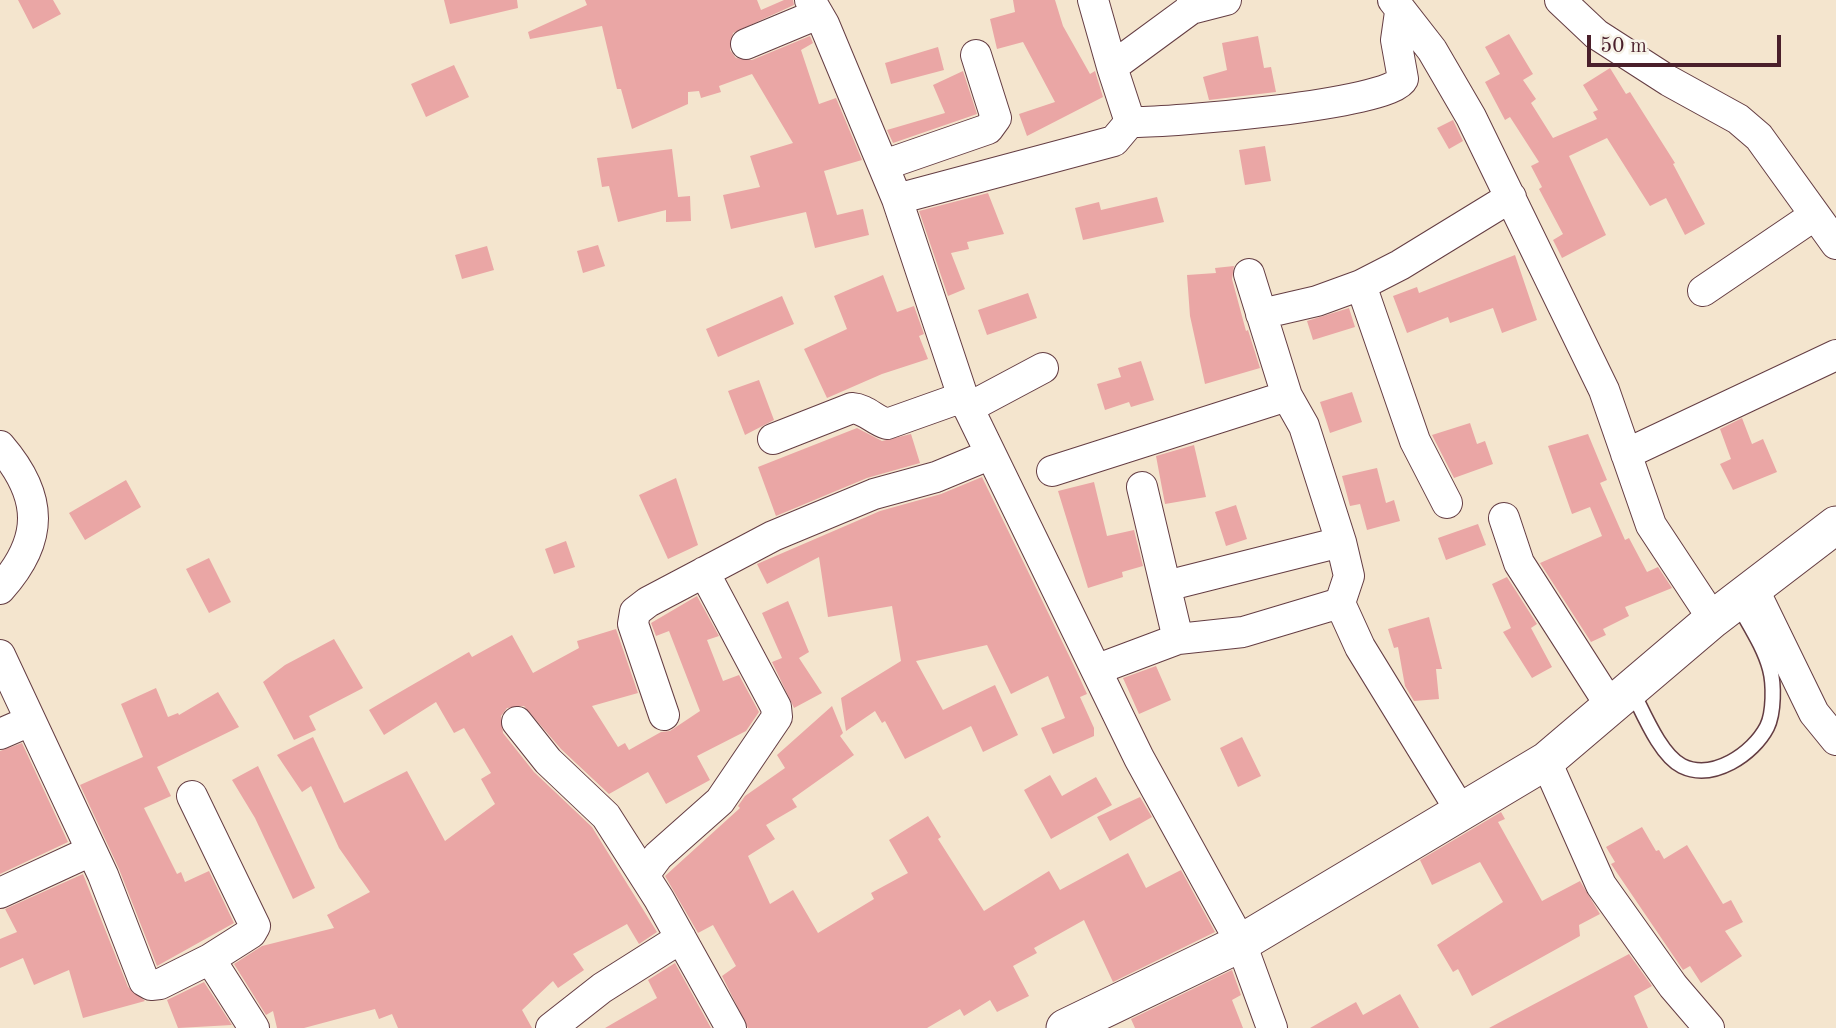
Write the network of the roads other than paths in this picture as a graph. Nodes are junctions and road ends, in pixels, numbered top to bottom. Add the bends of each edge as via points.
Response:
1 (1093, 0) edge
2 (1226, 0) edge
3 (1560, 0) edge
4 (1192, 4) edge
5 (1397, 6) edge
6 (814, 7) edge
7 (746, 44) dead end
8 (976, 55) dead end
9 (1112, 67) junction
10 (1130, 122) junction
11 (884, 165) junction
12 (1511, 197) junction
13 (897, 199) junction
14 (1815, 215) junction
15 (1836, 244) edge
16 (1249, 274) dead end
17 (1361, 285) junction
18 (1703, 291) dead end
19 (1261, 314) junction
20 (1836, 355) edge
21 (1043, 368) dead end
22 (1287, 396) junction
23 (965, 403) junction
24 (773, 439) dead end
25 (0, 446) edge
26 (1626, 454) junction
27 (989, 455) junction
28 (1052, 471) dead end
29 (1142, 487) dead end
30 (1447, 503) dead end
31 (1504, 518) dead end
32 (1836, 525) edge
33 (1341, 541) junction
34 (704, 572) junction
35 (1166, 586) junction
36 (0, 589) edge
37 (1340, 603) junction
38 (1734, 603) junction
39 (1178, 639) junction
40 (0, 655) edge
41 (1098, 669) junction
42 (1621, 696) junction
43 (664, 715) dead end
44 (30, 721) junction
45 (517, 722) dead end
46 (0, 734) edge
47 (1836, 740) edge
48 (1836, 750) edge
49 (1836, 760) edge
50 (1546, 761) junction
51 (192, 796) dead end
52 (1462, 813) junction
53 (91, 851) junction
54 (644, 875) junction
55 (0, 893) edge
56 (681, 938) junction
57 (1241, 943) junction
58 (210, 959) junction
59 (1703, 1026) edge
60 (254, 1028) edge
61 (551, 1028) edge
62 (731, 1028) edge
63 (1065, 1028) edge
64 (1272, 1028) edge

1 - 9 street
2 - 4 street
3 - 14 street via 1596,34 1738,119 1759,137
4 - 9 street
5 - 10 street via 1395,40 1404,79 1390,91 1297,108 1167,123
5 - 12 street via 1432,50
6 - 7 street
6 - 11 street
8 - 11 street via 996,118 988,129
9 - 10 street
10 - 13 street via 1114,141
11 - 13 street
12 - 17 street
12 - 26 street via 1595,371
13 - 23 street
14 - 15 street
14 - 18 street
16 - 19 street
17 - 19 street
17 - 30 street via 1415,441
19 - 22 street
20 - 26 street
21 - 23 street
22 - 28 street
22 - 33 street via 1304,426
23 - 24 street via 887,424 862,408 852,408
23 - 27 street
25 - 36 street via 28,492 34,534 26,556
26 - 38 street via 1651,525
27 - 34 street via 836,510
27 - 41 street
29 - 35 street
31 - 42 street via 1519,563
32 - 38 street
33 - 35 street
33 - 37 street via 1349,576
34 - 43 street via 635,612 632,624
34 - 54 street via 776,707 777,717 720,801 658,856
35 - 39 street
37 - 39 street via 1242,632
37 - 52 street via 1360,647
38 - 42 street
38 - 42 lane via 1770,670 1772,701 1768,727 1741,759 1708,769 1682,766
38 - 47 street
39 - 41 street
40 - 44 street
41 - 57 street via 1139,758
42 - 50 street
44 - 46 street
44 - 53 street
45 - 54 street via 548,761 606,816
48 - 49 street
50 - 52 street
50 - 59 street via 1601,885
51 - 58 street via 255,926
52 - 57 street
53 - 55 street
53 - 58 street via 144,981 160,984
54 - 56 street
56 - 61 street via 602,988
56 - 62 street
57 - 63 street
57 - 64 street
58 - 60 street

